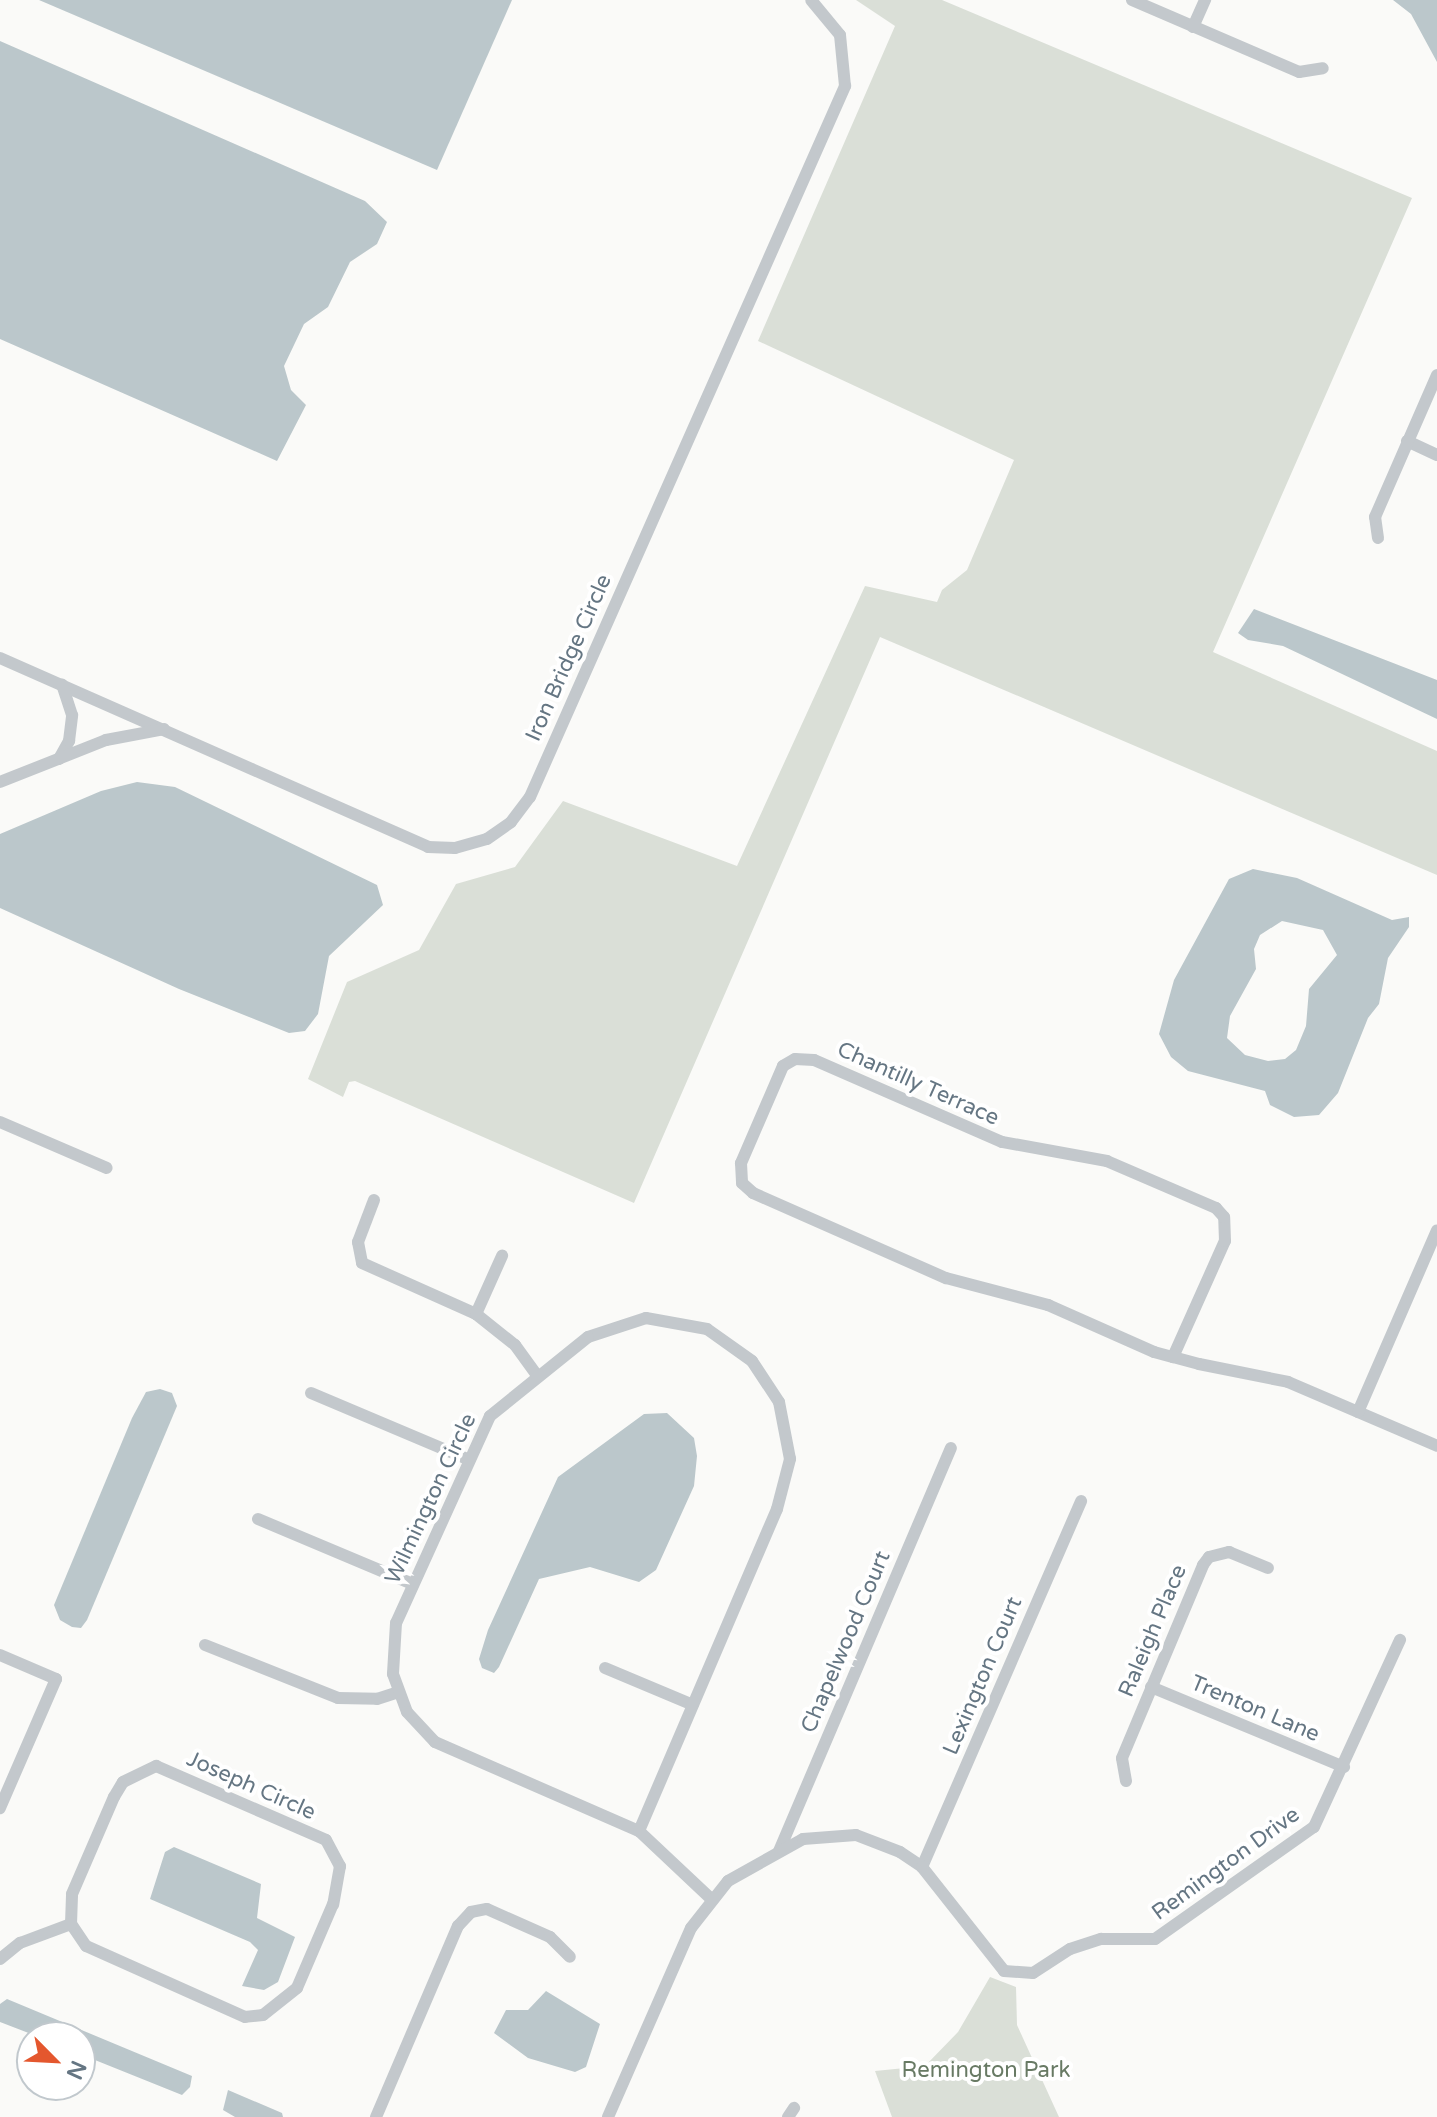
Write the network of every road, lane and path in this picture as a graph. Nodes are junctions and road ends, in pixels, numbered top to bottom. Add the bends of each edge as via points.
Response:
1 (811, 0) edge
2 (1132, 0) edge
3 (1205, 0) edge
4 (1193, 27) junction
5 (1323, 68) dead end
6 (1437, 375) edge
7 (1407, 441) junction
8 (1437, 455) edge
9 (1378, 538) dead end
10 (0, 658) edge
11 (62, 685) junction
12 (165, 729) junction
13 (59, 759) junction
14 (0, 782) edge
15 (0, 1122) edge
16 (107, 1168) dead end
17 (374, 1200) dead end
18 (1437, 1230) edge
19 (502, 1256) dead end
20 (476, 1314) junction
21 (1173, 1357) junction
22 (537, 1375) junction
23 (311, 1393) dead end
24 (1358, 1412) junction
25 (1437, 1446) edge
26 (951, 1448) dead end
27 (467, 1459) junction
28 (1081, 1501) dead end
29 (258, 1519) dead end
30 (1268, 1568) dead end
31 (413, 1584) junction
32 (1400, 1640) dead end
33 (205, 1645) dead end
34 (0, 1655) edge
35 (605, 1668) dead end
36 (1151, 1687) junction
37 (398, 1692) junction
38 (693, 1705) junction
39 (1344, 1767) junction
40 (1126, 1781) dead end
41 (0, 1808) edge
42 (639, 1831) junction
43 (779, 1851) junction
44 (922, 1867) junction
45 (710, 1898) junction
46 (71, 1924) junction
47 (570, 1957) dead end
48 (0, 1959) edge
49 (376, 2117) edge
50 (608, 2117) edge

1 - 12 street, Iron Bridge Circle via 840,35 845,86 530,797 511,822 487,839 455,848 428,847
2 - 4 street
3 - 4 street
4 - 5 street via 1299,72
6 - 7 street
7 - 8 street
7 - 9 street via 1375,517
10 - 11 street, Iron Bridge Circle
11 - 12 street, Iron Bridge Circle
11 - 13 street via 72,715
12 - 13 street via 106,740
13 - 14 street
15 - 16 street
17 - 20 street via 358,1242 362,1263
18 - 24 street
19 - 20 street
20 - 22 street via 515,1345
21 - 21 street, Chantilly Terrace via 1048,1305 946,1278 753,1193 742,1183 741,1163 783,1066 804,1057 814,1060 1002,1142 1107,1161 1216,1208 1224,1217 1225,1241
21 - 24 street, Chantilly Terrace via 1288,1382
22 - 27 street, Wilmington Circle via 490,1416
22 - 38 street, Wilmington Circle via 615,1324 673,1320 731,1343 766,1378 779,1402 789,1435 785,1484
23 - 27 street
24 - 25 street, Chantilly Terrace
26 - 43 street, Chapelwood Court
27 - 31 street, Wilmington Circle
28 - 44 street, Lexington Court
29 - 31 street
30 - 36 street, Raleigh Place via 1229,1552 1209,1557
31 - 37 street, Wilmington Circle via 392,1648
32 - 39 street, Remington Drive
33 - 37 street via 338,1698 377,1699
34 - 41 street via 56,1679
35 - 38 street
36 - 39 street, Trenton Lane
36 - 40 street, Raleigh Place via 1122,1758
37 - 42 street, Wilmington Circle via 407,1712 435,1742
38 - 42 street, Wilmington Circle
39 - 44 street, Remington Drive via 1314,1827 1172,1932 1137,1942 1085,1943 1033,1973 1004,1971 992,1962
42 - 45 street, Wilmington Circle
43 - 44 street, Remington Drive via 803,1839 856,1835
43 - 45 street, Remington Drive
45 - 50 street, Remington Drive via 691,1928
46 - 46 street, Joseph Circle via 86,1946 245,2017 263,2015 297,1988 333,1904 340,1866 326,1840 156,1766 123,1782 114,1797 72,1894
46 - 48 street via 20,1943
47 - 49 street via 550,1937 487,1909 471,1912 458,1926

